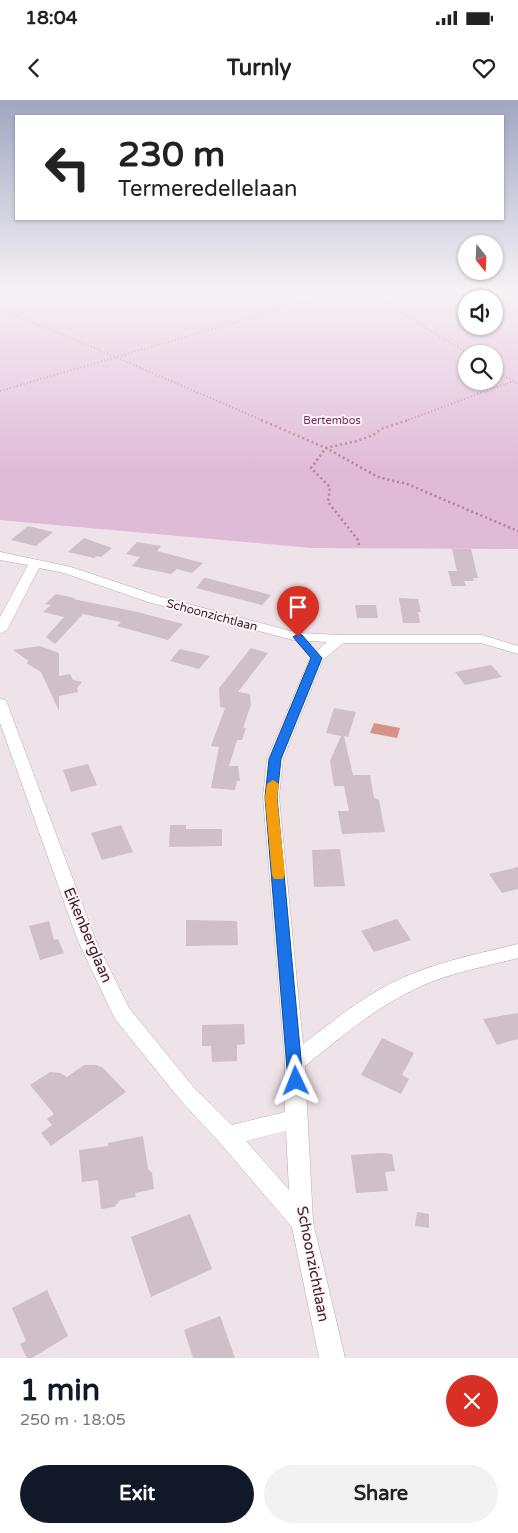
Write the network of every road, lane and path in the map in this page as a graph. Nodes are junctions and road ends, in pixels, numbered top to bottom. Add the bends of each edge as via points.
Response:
1 (100, 351) edge
2 (138, 351) edge
3 (116, 357) junction
4 (503, 375) edge
5 (513, 381) junction
6 (518, 384) edge
7 (0, 391) edge
8 (326, 448) junction
9 (518, 531) edge
10 (359, 545) dead end
11 (0, 556) edge
12 (35, 563) junction
13 (0, 630) edge
14 (298, 637) junction
15 (340, 639) junction
16 (518, 650) edge
17 (317, 658) junction
18 (0, 702) edge
19 (518, 952) edge
20 (295, 1062) junction
21 (296, 1119) junction
22 (228, 1136) junction
23 (302, 1222) junction
24 (332, 1358) edge

1 - 3 path
2 - 3 path
3 - 7 path
3 - 8 path
4 - 5 path
5 - 6 path
5 - 8 path via 381,429 357,441
8 - 9 path via 378,477 407,484
8 - 10 path via 311,468 330,487 328,502
11 - 12 street, Schoonzichtlaan
12 - 13 street
12 - 14 street, Schoonzichtlaan via 153,599
14 - 15 street, Schoonzichtlaan
14 - 17 street
15 - 16 street, Schoonzichtlaan via 482,639
15 - 17 street
17 - 20 street, Schoonzichtlaan via 275,759 271,797
18 - 22 street, Eikenberglaan via 87,941 122,1013 189,1096
19 - 20 street via 418,979 370,1007
20 - 21 street, Schoonzichtlaan
21 - 22 street
21 - 23 street, Schoonzichtlaan
22 - 23 street, Eikenberglaan
23 - 24 street, Schoonzichtlaan

